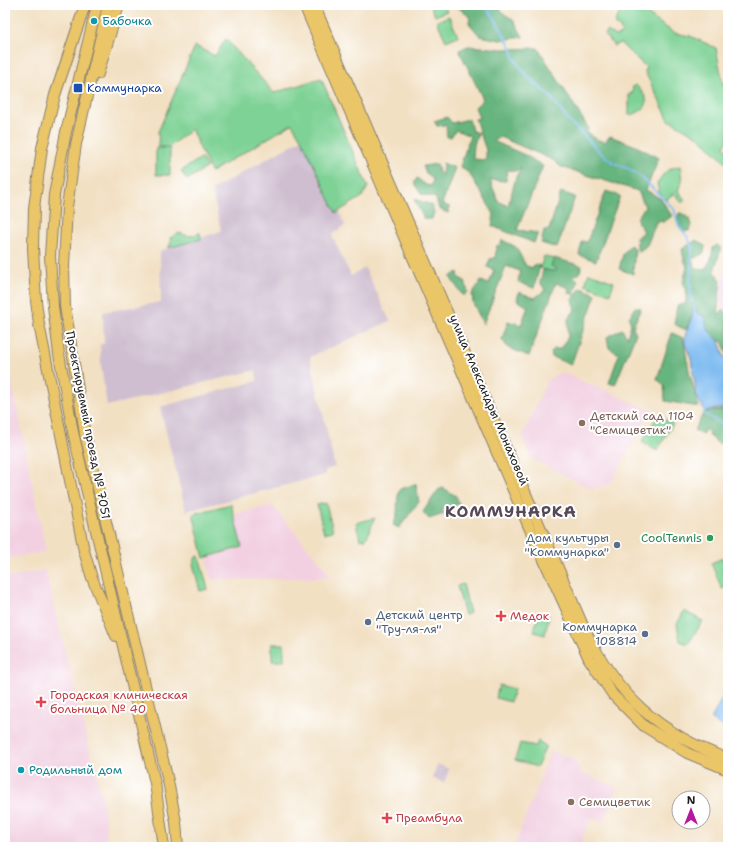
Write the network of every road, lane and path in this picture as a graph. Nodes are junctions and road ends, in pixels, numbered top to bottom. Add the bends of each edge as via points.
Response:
1 (86, 5) edge
2 (97, 5) edge
3 (108, 5) edge
4 (119, 5) edge
5 (304, 5) edge
6 (314, 5) edge
7 (84, 109) junction
8 (123, 648) junction
9 (728, 759) edge
10 (728, 770) edge
11 (164, 847) edge
12 (178, 847) edge

1 - 8 main road via 51,108 42,148 34,208 33,271 39,324 84,551 110,624
2 - 8 main road, Проектируемый проезд № 7051 via 58,167 50,232 51,280 55,330 69,412
3 - 7 main road, Проектируемый проезд № 7051
4 - 7 main road via 100,68
5 - 10 main road, улица Александры Монаховой via 528,527 589,659 613,695 644,726 687,753
6 - 9 main road, улица Александры Монаховой via 597,653 620,688 650,718 692,744
7 - 12 main road, Проектируемый проезд № 7051 via 67,207 64,285 67,325 85,434 168,781
8 - 11 main road, Проектируемый проезд № 7051 via 155,783

